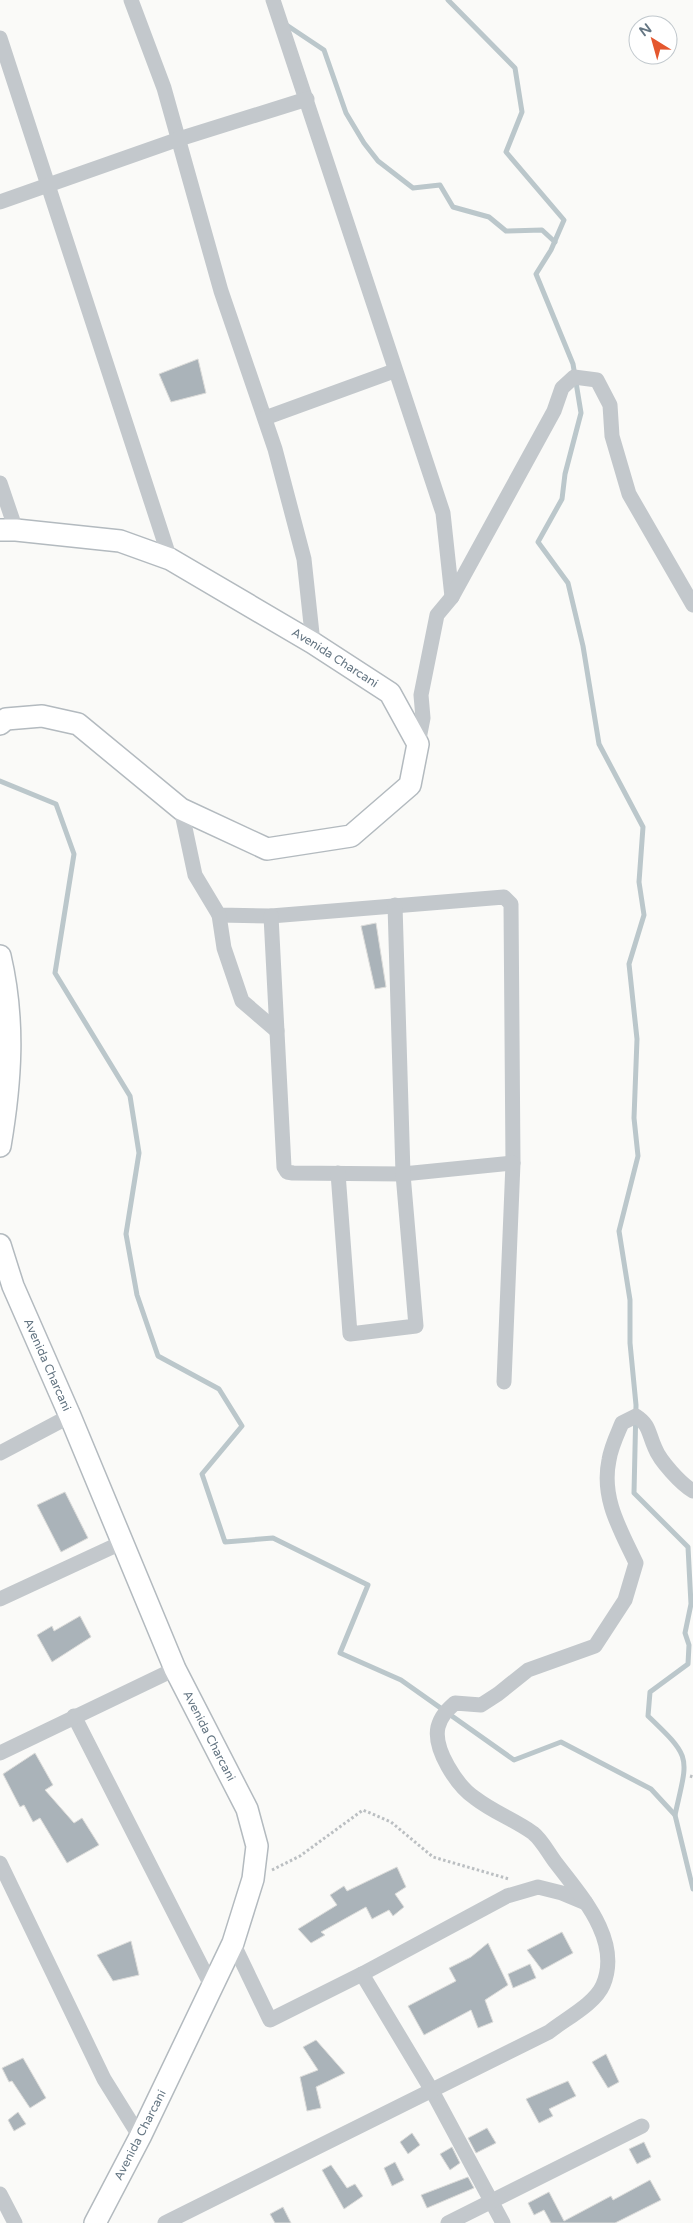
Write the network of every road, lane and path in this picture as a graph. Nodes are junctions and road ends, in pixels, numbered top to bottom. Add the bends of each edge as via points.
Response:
1 (131, 0) edge
2 (273, 0) edge
3 (0, 38) edge
4 (307, 99) junction
5 (179, 139) junction
6 (49, 185) junction
7 (0, 202) edge
8 (394, 371) junction
9 (265, 418) junction
10 (0, 483) edge
11 (4, 506) edge
12 (8, 530) edge
13 (170, 559) junction
14 (452, 597) junction
15 (693, 605) edge
16 (313, 643) junction
17 (0, 724) edge
18 (418, 744) junction
19 (181, 809) junction
20 (395, 905) junction
21 (219, 916) junction
22 (271, 916) junction
23 (0, 956) edge
24 (277, 1031) junction
25 (3, 1115) edge
26 (0, 1146) edge
27 (513, 1163) junction
28 (338, 1174) junction
29 (403, 1174) junction
30 (0, 1245) edge
31 (6, 1289) edge
32 (504, 1382) dead end
33 (70, 1416) junction
34 (0, 1453) edge
35 (693, 1491) edge
36 (122, 1542) junction
37 (0, 1599) edge
38 (175, 1670) junction
39 (74, 1716) junction
40 (0, 1752) edge
41 (0, 1863) edge
42 (253, 1879) junction
43 (538, 1887) junction
44 (586, 1903) junction
45 (233, 1942) junction
46 (362, 1974) junction
47 (212, 1987) junction
48 (431, 2089) junction
49 (642, 2126) dead end
50 (140, 2137) junction
51 (0, 2194) edge
52 (490, 2202) junction
53 (172, 2222) edge
54 (15, 2223) edge
55 (95, 2223) edge
56 (448, 2223) edge
57 (503, 2223) edge

1 - 5 street
2 - 4 street
3 - 6 street
4 - 5 street
4 - 8 street via 328,173
5 - 6 street
5 - 9 street via 221,291
6 - 7 street
6 - 13 street
8 - 9 street
8 - 14 street via 443,513
9 - 16 street via 304,559
10 - 11 street
11 - 12 street
12 - 13 main road, Avenida Charcani via 120,540
13 - 16 main road, Avenida Charcani
14 - 15 street via 554,411 562,388 574,377 596,380 610,405 612,436 629,494
14 - 18 street via 437,615 421,695 423,718
16 - 18 main road, Avenida Charcani via 390,693
17 - 19 main road via 6,719 42,716 78,724
18 - 19 main road via 410,786 351,836 267,850
19 - 21 street via 195,875
20 - 22 street
20 - 27 street via 504,897 511,904
20 - 29 street
21 - 22 street
21 - 24 street via 224,948 242,1001
22 - 24 street
23 - 25 main road via 10,1008 10,1055
24 - 28 street via 284,1167 293,1174
25 - 26 main road
27 - 29 street
27 - 32 street
28 - 29 street
28 - 29 street via 350,1334 416,1326
30 - 31 main road, Avenida Charcani
31 - 33 main road, Avenida Charcani
33 - 34 street
33 - 36 main road, Avenida Charcani
35 - 44 street via 684,1486 655,1450 645,1422 636,1416 622,1423 609,1459 606,1485 612,1513 636,1563 625,1600 595,1646 528,1670 481,1705 455,1703 444,1712 438,1728 440,1746 450,1772 473,1797 534,1834
36 - 37 street
36 - 38 main road, Avenida Charcani
38 - 39 street
38 - 42 main road, Avenida Charcani via 247,1809 257,1846
39 - 40 street
39 - 47 street
41 - 50 street via 104,2079
42 - 43 path via 300,1856 363,1810 391,1822 433,1857
42 - 45 main road, Avenida Charcani
43 - 44 street
43 - 46 street via 507,1896
44 - 48 street via 603,1934 607,1962 603,1985 591,2000 549,2032
45 - 46 street via 270,2020
45 - 47 main road, Avenida Charcani
46 - 48 street
47 - 50 main road, Avenida Charcani
48 - 52 street
48 - 53 street
49 - 52 street
50 - 55 main road, Avenida Charcani
51 - 54 street
52 - 56 street
52 - 57 street

